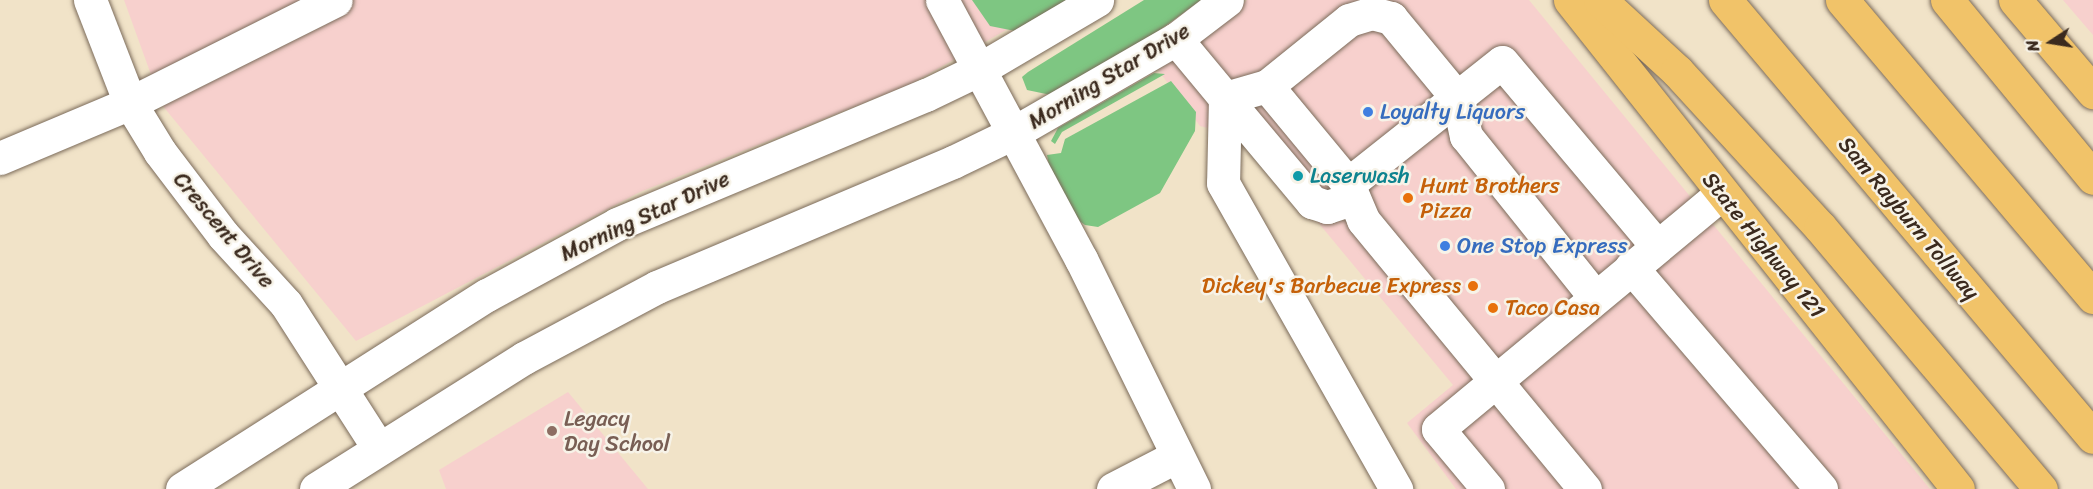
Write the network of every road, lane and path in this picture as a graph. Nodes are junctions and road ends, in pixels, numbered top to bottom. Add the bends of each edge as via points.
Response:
1 (90, 0) edge
2 (336, 0) edge
3 (942, 0) edge
4 (1097, 0) edge
5 (1227, 0) edge
6 (1570, 0) edge
7 (1600, 0) edge
8 (1725, 0) edge
9 (1842, 0) edge
10 (1947, 0) edge
11 (2015, 0) edge
12 (1176, 39) junction
13 (980, 69) junction
14 (1267, 86) junction
15 (2093, 92) edge
16 (1225, 98) junction
17 (1458, 99) junction
18 (130, 103) junction
19 (1013, 133) junction
20 (0, 158) edge
21 (2093, 178) edge
22 (1351, 191) junction
23 (1722, 193) junction
24 (1657, 246) junction
25 (1631, 267) junction
26 (1595, 297) junction
27 (2093, 297) edge
28 (1495, 378) junction
29 (343, 389) junction
30 (2093, 437) edge
31 (379, 449) junction
32 (1177, 456) junction
33 (182, 489) edge
34 (316, 489) edge
35 (1113, 489) edge
36 (1194, 489) edge
37 (1396, 489) edge
38 (1488, 489) edge
39 (1585, 489) edge
40 (1821, 489) edge
41 (1958, 489) edge
42 (2041, 489) edge

1 - 18 street, Crescent Drive
2 - 18 street
3 - 13 street
4 - 13 street, Morning Star Drive
5 - 12 street, Morning Star Drive
6 - 23 main road, State Highway 121
7 - 42 main road via 1677,71 1820,227
8 - 30 main road, Sam Rayburn Tollway
9 - 27 main road
10 - 21 main road
11 - 15 main road
12 - 16 street
12 - 19 street, Morning Star Drive
13 - 19 street
13 - 29 street, Morning Star Drive via 617,224 487,295
14 - 16 street
14 - 17 street via 1349,20 1372,13 1396,23
14 - 22 street
16 - 22 street via 1312,202 1327,207
16 - 37 street via 1223,183
17 - 22 street
17 - 24 street via 1502,62
17 - 26 street via 1466,136
18 - 20 street
18 - 29 street, Crescent Drive via 167,161 223,235 286,304
19 - 31 street, Morning Star Drive via 657,287 524,358
19 - 32 street via 1081,259
22 - 28 street via 1362,220
23 - 24 street
23 - 41 main road, State Highway 121
24 - 25 street
25 - 26 street
25 - 40 street
26 - 28 street
28 - 38 street via 1438,429
28 - 39 street
29 - 31 street, Crescent Drive
29 - 33 street, Morning Star Drive
31 - 34 street, Morning Star Drive
32 - 35 street
32 - 36 street

